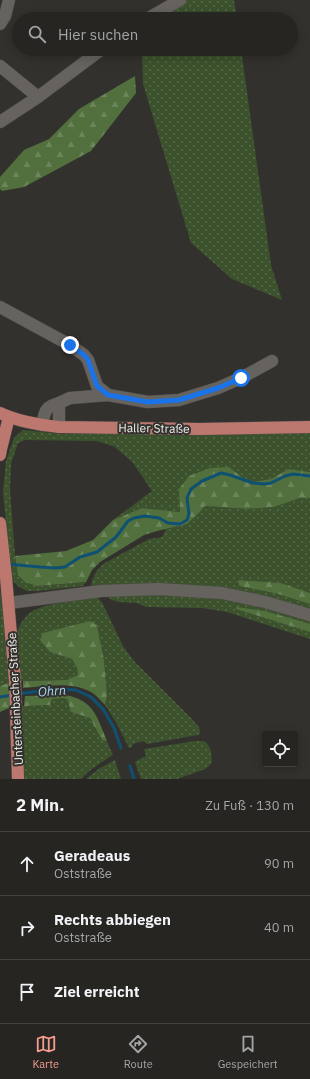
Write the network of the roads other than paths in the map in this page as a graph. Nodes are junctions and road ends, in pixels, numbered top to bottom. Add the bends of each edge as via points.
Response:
1 (9, 0) edge
2 (180, 0) edge
3 (159, 12) edge
4 (0, 24) edge
5 (93, 56) edge
6 (0, 66) edge
7 (38, 98) junction
8 (0, 122) edge
9 (0, 307) edge
10 (272, 361) dead end
11 (108, 395) junction
12 (59, 402) junction
13 (5, 415) edge
14 (42, 425) junction
15 (59, 427) junction
16 (310, 427) edge
17 (0, 455) edge
18 (0, 523) edge
19 (9, 603) junction
20 (310, 615) edge
21 (18, 779) edge

1 - 4 street
2 - 3 street
5 - 7 street
6 - 7 street
7 - 8 street
9 - 11 street via 84,355 97,386
10 - 11 street via 218,388 179,400 148,402
11 - 12 street via 70,398
12 - 14 street via 45,409
12 - 15 street
13 - 14 main road, Haller Straße
13 - 17 main road
14 - 15 main road, Haller Straße
15 - 16 main road, Haller Straße
18 - 19 main road, Untersteinbacher Straße
19 - 20 street via 101,590 159,589 222,593
19 - 21 main road, Untersteinbacher Straße via 15,680

